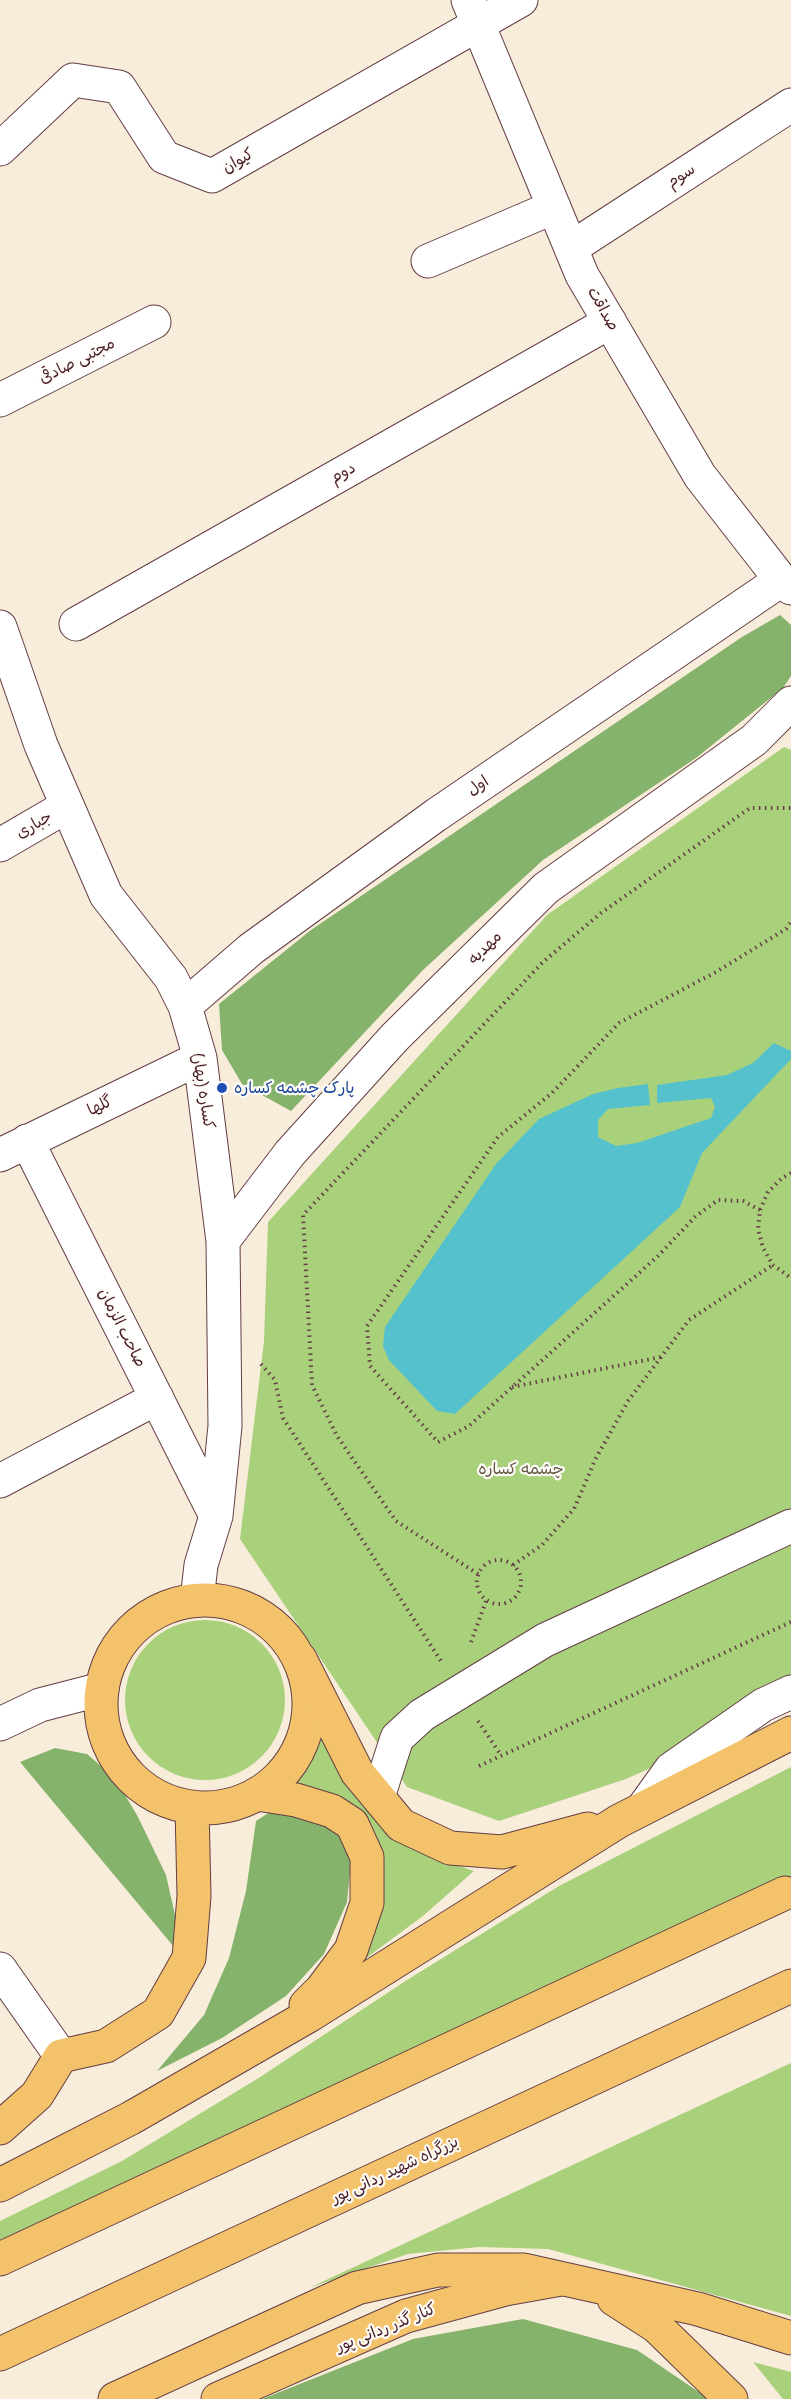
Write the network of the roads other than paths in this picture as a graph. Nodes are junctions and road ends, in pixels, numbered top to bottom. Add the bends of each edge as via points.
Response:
1 (520, 0) edge
2 (473, 12) edge
3 (791, 105) edge
4 (0, 149) edge
5 (554, 207) junction
6 (571, 248) junction
7 (428, 261) dead end
8 (154, 322) dead end
9 (610, 322) junction
10 (0, 400) edge
11 (786, 584) edge
12 (76, 624) dead end
13 (0, 627) edge
14 (791, 703) edge
15 (67, 806) junction
16 (0, 844) edge
17 (185, 1006) junction
18 (200, 1058) junction
19 (14, 1148) edge
20 (223, 1241) junction
21 (157, 1398) junction
22 (0, 1481) edge
23 (216, 1516) junction
24 (791, 1526) edge
25 (197, 1600) junction
26 (300, 1659) junction
27 (102, 1689) junction
28 (791, 1692) edge
29 (0, 1724) edge
30 (791, 1732) edge
31 (257, 1794) junction
32 (378, 1797) junction
33 (192, 1807) junction
34 (631, 1814) junction
35 (785, 1893) dead end
36 (0, 1969) edge
37 (791, 1986) edge
38 (276, 2034) junction
39 (61, 2056) junction
40 (0, 2128) edge
41 (0, 2185) edge
42 (0, 2259) edge
43 (561, 2279) junction
44 (597, 2288) junction
45 (791, 2338) edge
46 (0, 2354) edge
47 (115, 2399) edge
48 (218, 2399) edge
49 (730, 2399) edge

1 - 2 street
2 - 4 street, کیوان via 212,176 164,157 119,87 73,80
2 - 5 street, صداقت
3 - 6 street, سوم
5 - 6 street, صداقت
5 - 7 street
6 - 9 street, صداقت
8 - 10 street, مجتبی صادقی
9 - 11 street, صداقت via 700,476
9 - 12 street, دوم
11 - 17 street, اول via 436,815 251,949
13 - 15 street, کساره (بهار)
14 - 20 street, مهدیه via 754,740 546,888 388,1046 290,1153
15 - 16 street, جباری
15 - 17 street, کساره (بهار) via 106,895 171,978
17 - 18 street, کساره (بهار)
18 - 19 street, گلها
18 - 20 street, کساره (بهار)
19 - 21 street, صاحب الزمان
20 - 23 street, کساره (بهار) via 225,1426
21 - 22 street
21 - 23 street, صاحب الزمان
23 - 25 street, کساره (بهار) via 201,1565
24 - 32 street via 545,1640 422,1715 397,1738
25 - 26 main road via 229,1602 258,1614 282,1633
25 - 27 main road via 170,1606 145,1619 124,1638 110,1662
26 - 31 main road via 309,1689 309,1720 299,1749 282,1775
26 - 32 main road via 357,1772
27 - 29 street via 40,1705
27 - 33 main road via 102,1716 109,1743 122,1767 141,1786 165,1800
28 - 34 street via 763,1705 671,1769
30 - 34 main road
31 - 33 main road via 219,1807
31 - 38 main road via 332,1811 352,1824 367,1857 367,1903 351,1950 322,1989
32 - 34 main road via 401,1825 450,1848 502,1852
33 - 39 main road via 194,1896 189,1958 158,2013 106,2046
34 - 38 main road
35 - 42 main road
36 - 39 street
37 - 46 main road, بزرگراه شهید ردانی پور
38 - 41 main road via 131,2118
39 - 40 main road via 38,2096
43 - 44 main road
43 - 47 main road via 524,2270 438,2270 357,2288
43 - 48 main road, کنار گذر ردانی پور via 505,2289 406,2316
44 - 45 main road via 698,2309
44 - 49 main road via 656,2326

